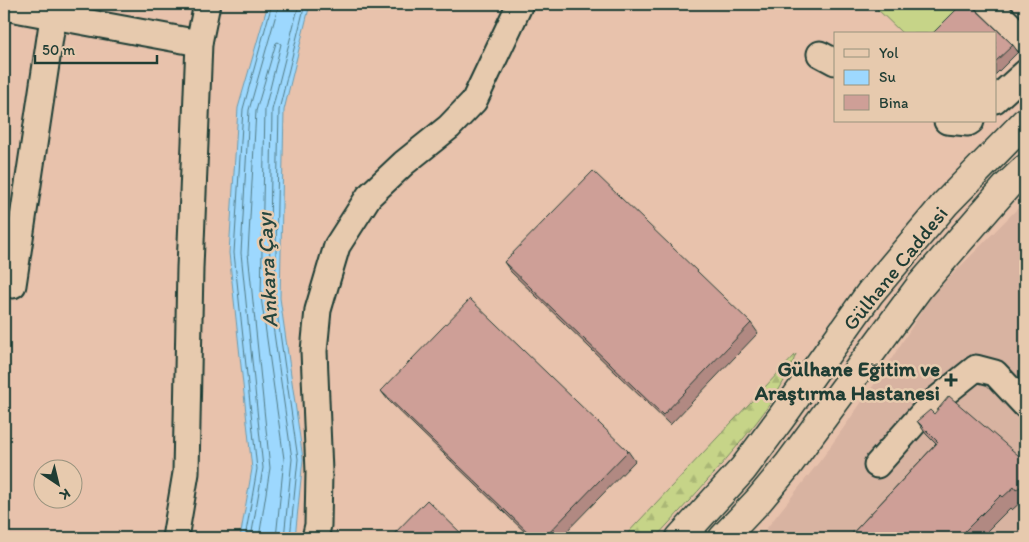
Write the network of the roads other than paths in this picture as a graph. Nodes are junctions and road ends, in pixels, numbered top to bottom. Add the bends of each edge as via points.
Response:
1 (207, 4) edge
2 (520, 4) edge
3 (988, 4) edge
4 (4, 7) edge
5 (54, 10) edge
6 (1025, 40) edge
7 (199, 42) junction
8 (1025, 74) edge
9 (996, 99) edge
10 (1025, 122) edge
11 (1020, 180) edge
12 (13, 285) dead end
13 (1025, 405) edge
14 (877, 466) dead end
15 (175, 538) edge
16 (315, 538) edge
17 (680, 538) edge
18 (723, 538) edge

1 - 7 street
2 - 16 street via 474,101 370,196 337,246 318,310 314,351 319,472
3 - 6 street
4 - 5 street
5 - 7 street
5 - 12 street
7 - 15 street via 186,473
8 - 9 street
10 - 17 main road, Gülhane Caddesi via 945,204 870,293 743,469
11 - 18 main road, Gülhane Caddesi via 920,286 788,465
13 - 14 street via 995,373 976,368 931,404

